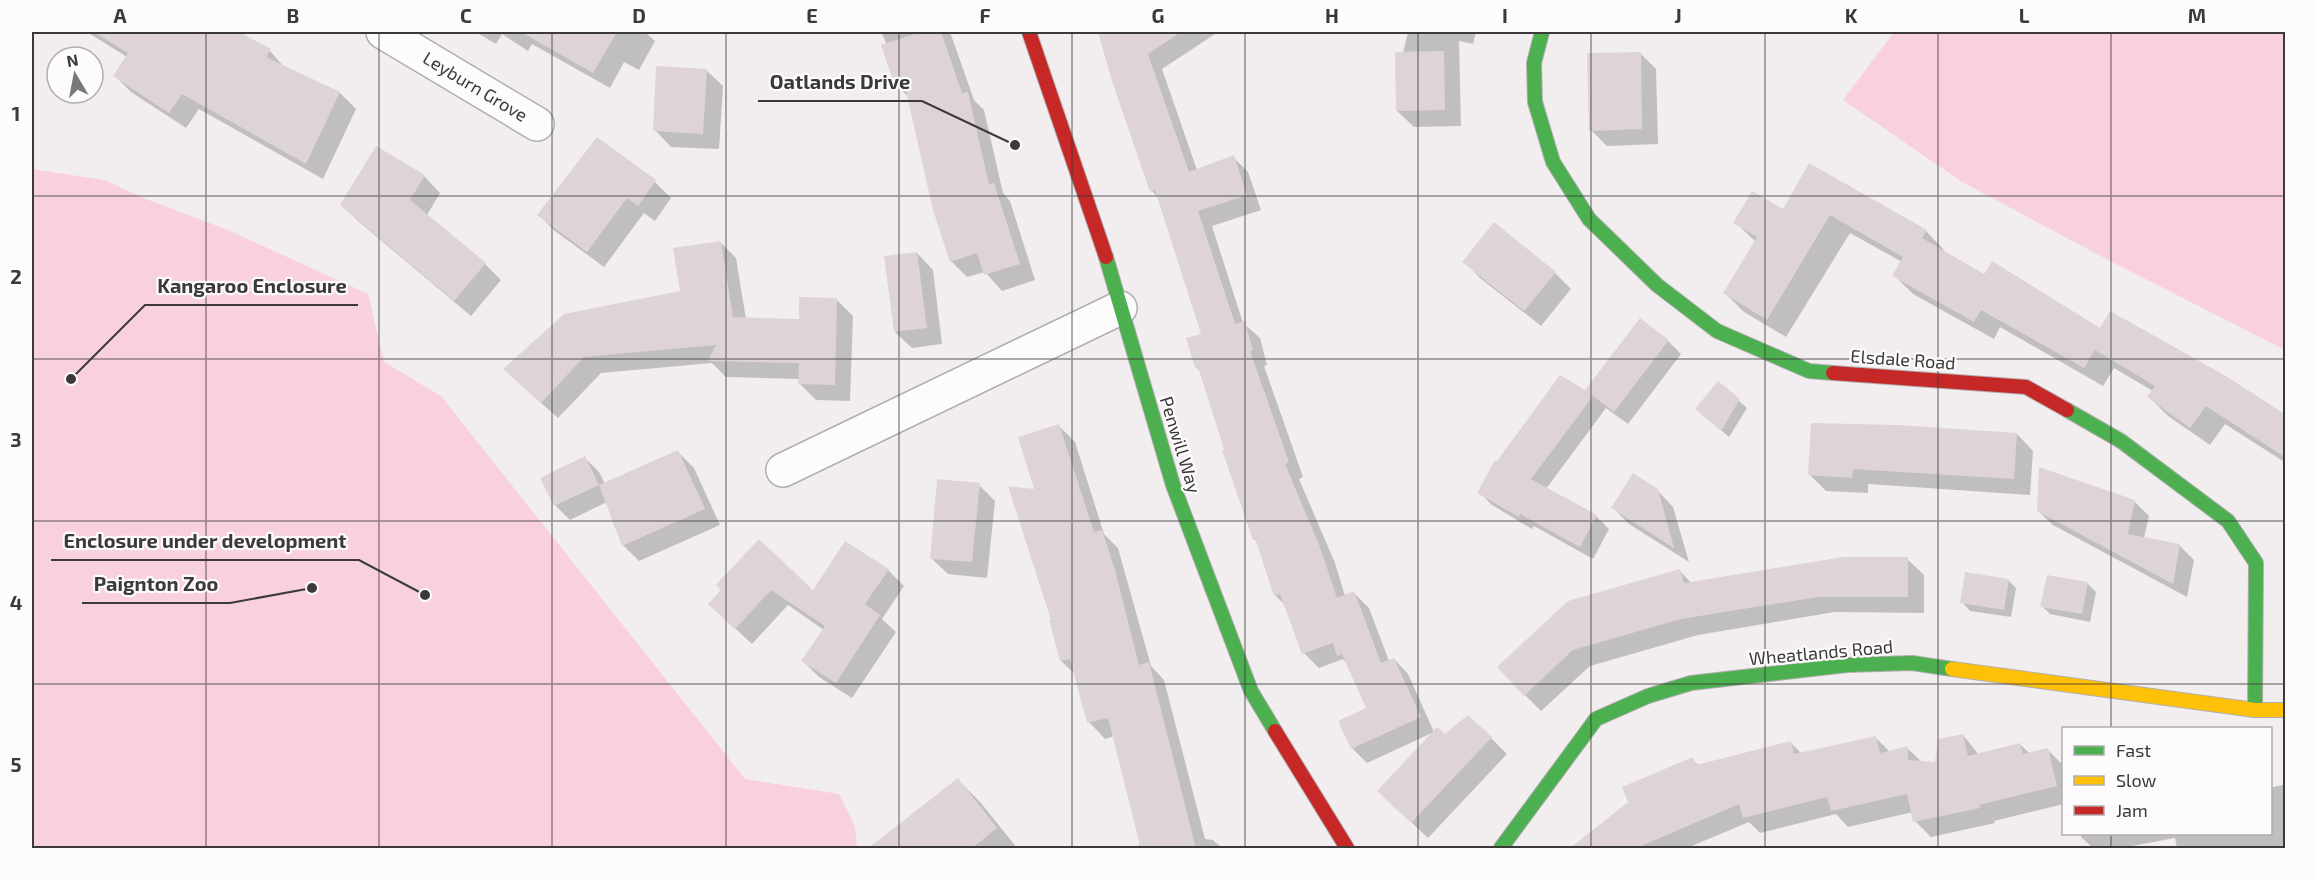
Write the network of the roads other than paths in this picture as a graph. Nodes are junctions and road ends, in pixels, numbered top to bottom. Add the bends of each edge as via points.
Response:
1 (383, 32) edge
2 (1029, 32) edge
3 (1542, 32) edge
4 (537, 124) dead end
5 (1120, 308) junction
6 (783, 470) dead end
7 (2255, 710) junction
8 (2286, 710) edge
9 (1341, 846) edge
10 (1501, 849) edge

1 - 4 street, Leyburn Grove
2 - 5 street, Penwill Way via 1115,282
3 - 7 street, Elsdale Road via 1534,63 1534,102 1553,162 1589,219 1657,285 1717,331 1809,371 2026,387 2121,441 2228,521 2256,562
5 - 6 street
5 - 9 street, Penwill Way via 1173,485 1251,691
7 - 8 street, Wheatlands Road
7 - 10 street, Wheatlands Road via 1912,663 1847,666 1691,684 1648,696 1596,719

